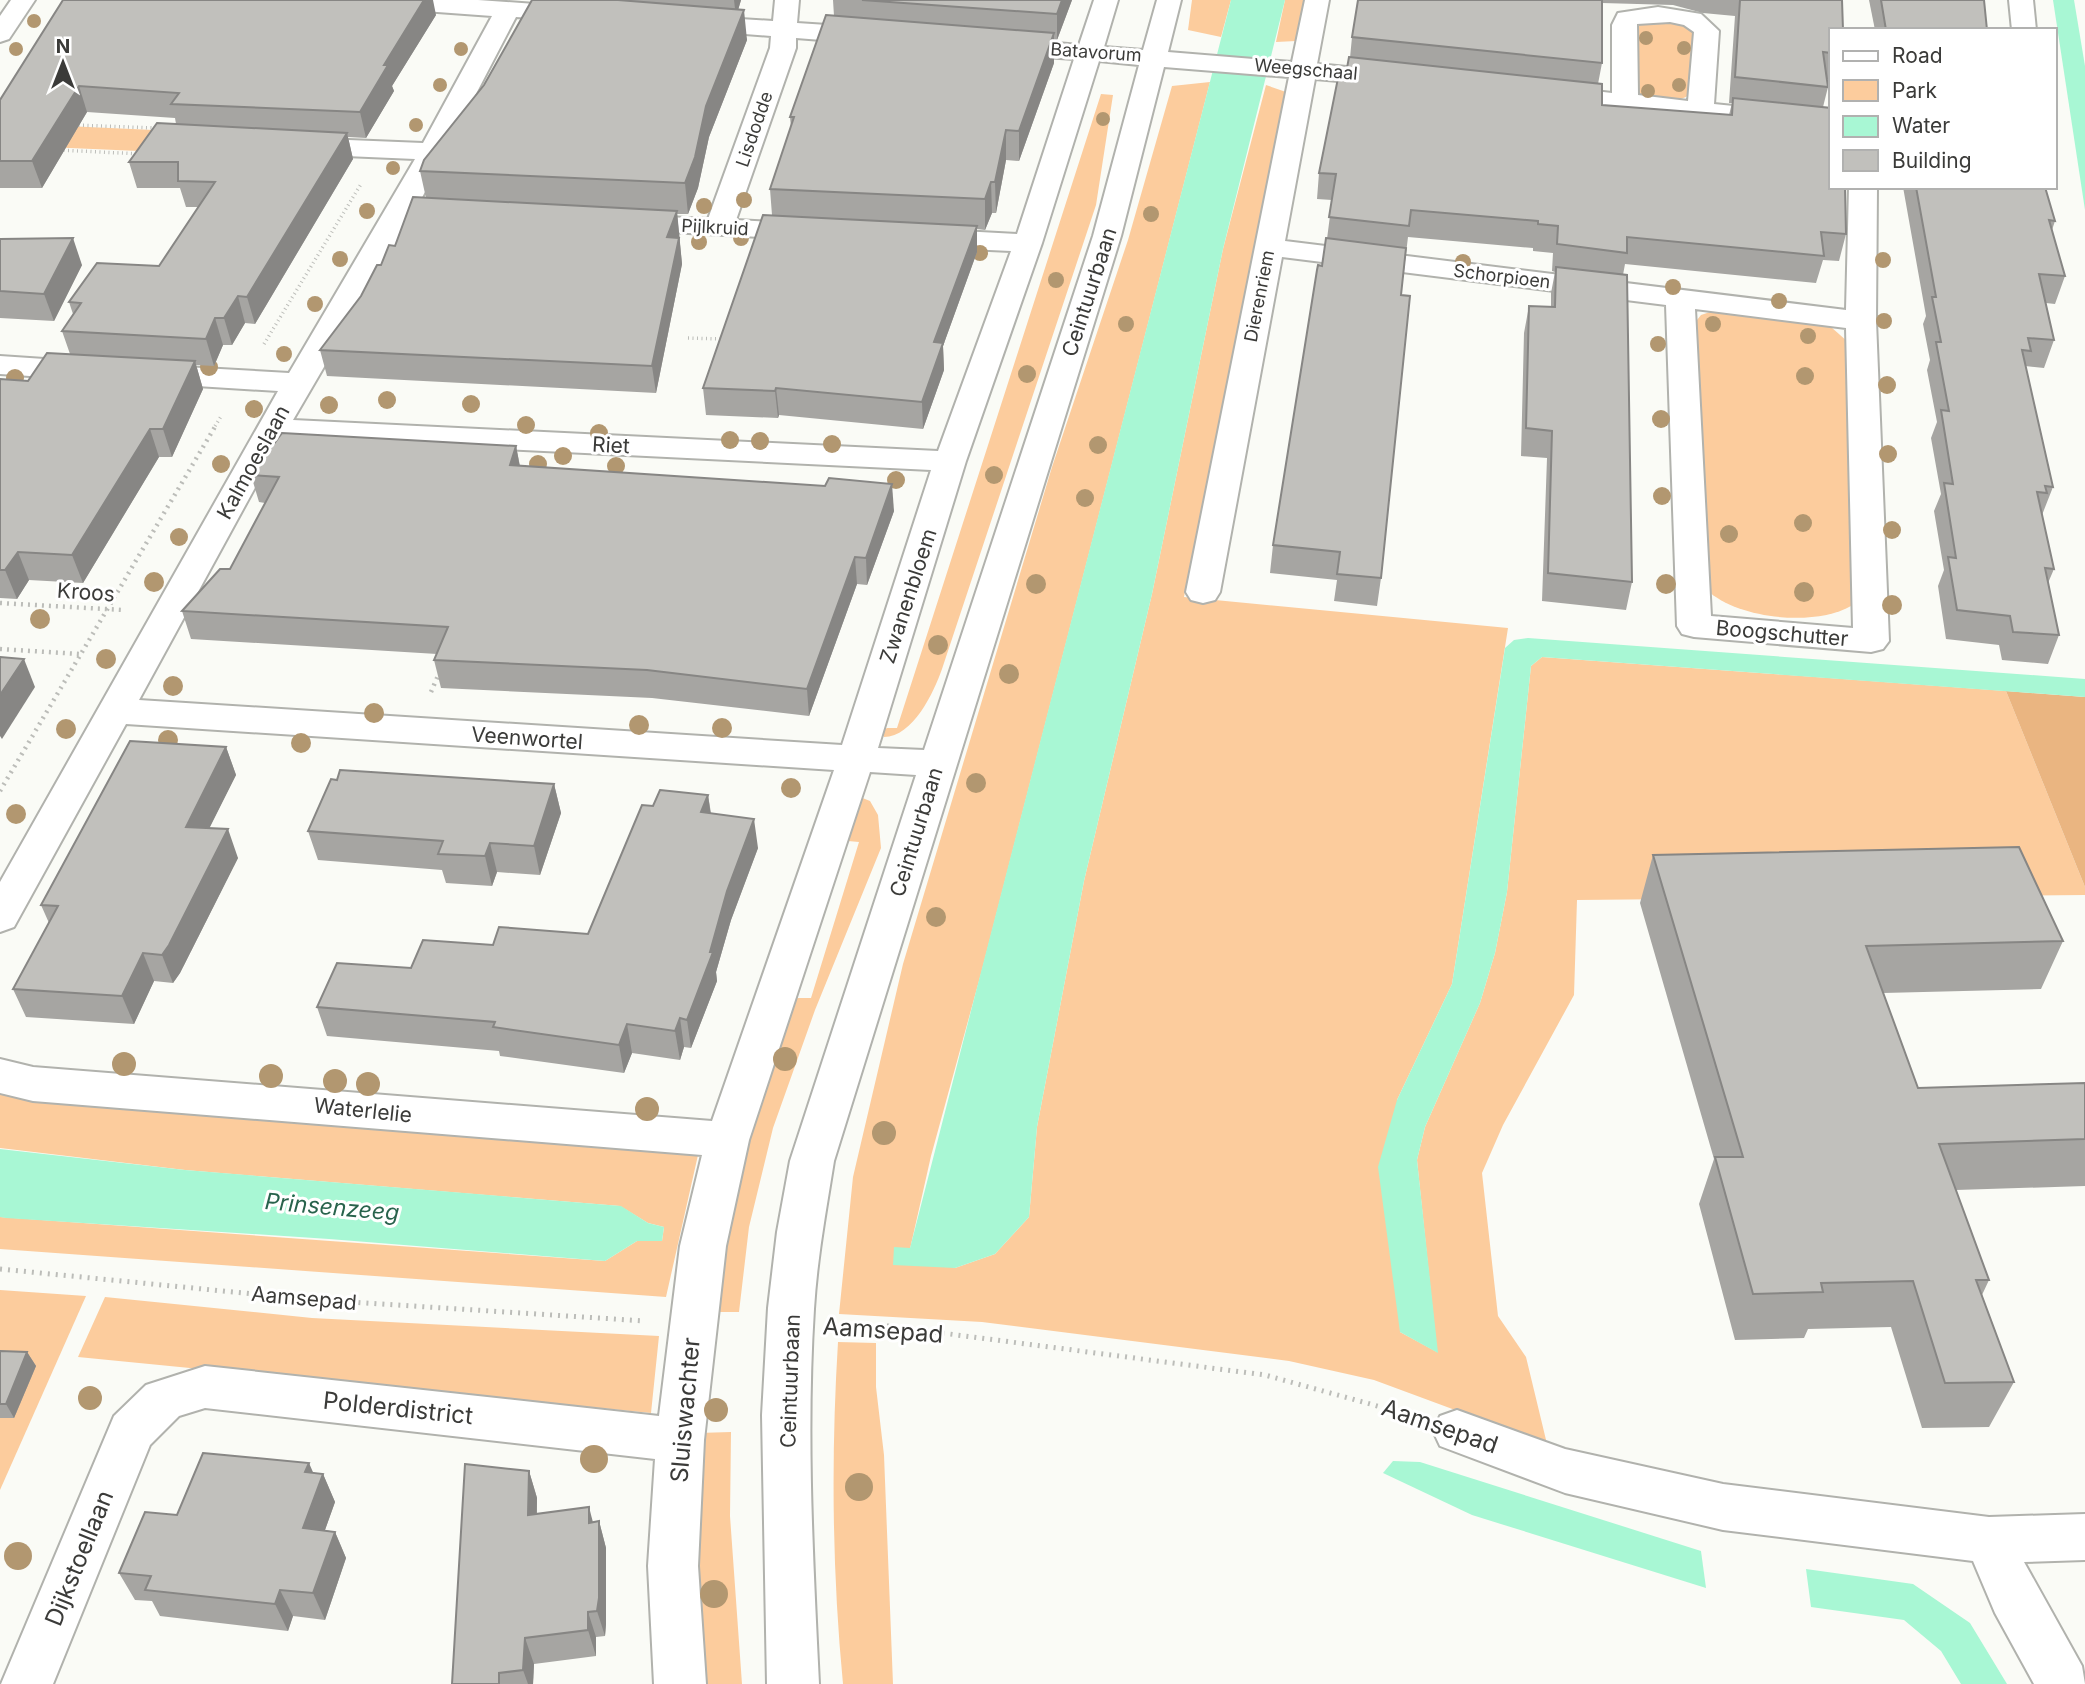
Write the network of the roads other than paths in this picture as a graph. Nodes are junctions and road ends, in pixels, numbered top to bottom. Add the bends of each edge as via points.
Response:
1 (23, 0) edge
2 (369, 0) edge
3 (787, 0) edge
4 (1106, 0) edge
5 (1169, 0) edge
6 (1317, 0) edge
7 (2021, 0) edge
8 (508, 9) junction
9 (601, 16) edge
10 (667, 21) edge
11 (2024, 28) edge
12 (784, 30) junction
13 (0, 34) edge
14 (893, 38) edge
15 (974, 43) edge
16 (1088, 52) junction
17 (1153, 56) junction
18 (1295, 67) junction
19 (1426, 81) edge
20 (1521, 91) edge
21 (1625, 102) junction
22 (1700, 110) junction
23 (1829, 124) edge
24 (271, 145) edge
25 (433, 152) junction
26 (1863, 189) edge
27 (595, 221) edge
28 (719, 228) junction
29 (840, 234) edge
30 (894, 236) edge
31 (1028, 243) junction
32 (1268, 247) junction
33 (1680, 299) junction
34 (1861, 321) junction
35 (0, 365) edge
36 (298, 383) junction
37 (272, 428) junction
38 (950, 461) junction
39 (1203, 592) dead end
40 (116, 711) junction
41 (856, 760) junction
42 (937, 764) junction
43 (0, 917) edge
44 (0, 1076) edge
45 (727, 1140) junction
46 (131, 1431) joint
47 (1457, 1431) road end
48 (680, 1440) junction
49 (2085, 1536) edge
50 (1989, 1540) junction
51 (27, 1684) edge
52 (680, 1684) edge
53 (793, 1684) edge
54 (2063, 1684) edge

1 - 13 street
2 - 8 street
3 - 12 street, Lisdodde
4 - 16 street, Zwanenbloem
5 - 17 street, Ceintuurbaan
6 - 18 street, Dierenriem
7 - 11 street
8 - 9 street
8 - 25 street, Kalmoeslaan
10 - 12 street
12 - 14 street
12 - 28 street, Lisdodde via 783,48
15 - 16 street, Batavorum
16 - 17 street, Batavorum
16 - 31 street, Zwanenbloem
17 - 18 street, Weegschaal
17 - 42 street, Ceintuurbaan via 1107,236
18 - 19 street, Weegschaal
18 - 32 street, Dierenriem
20 - 21 street
21 - 22 street
21 - 22 street via 1627,18 1689,18 1707,31
22 - 23 street
24 - 25 street
25 - 36 street, Kalmoeslaan via 415,212
26 - 34 street, Boogschutter
27 - 28 street, Pijlkruid
28 - 29 street, Pijlkruid
30 - 31 street
31 - 38 street, Zwanenbloem
32 - 33 street, Schorpioen
32 - 39 street, Dierenriem
33 - 34 street, Schorpioen
33 - 34 street, Boogschutter via 1694,626 1871,640
35 - 36 street
36 - 37 street, Kalmoeslaan
37 - 38 street, Riet
37 - 40 street, Kalmoeslaan
38 - 41 street, Zwanenbloem
40 - 41 street, Veenwortel
40 - 43 street, Kalmoeslaan
41 - 42 street, Veenwortel
41 - 45 street, Zwanenbloem
42 - 53 street, Ceintuurbaan via 812,1161 796,1256 788,1573
44 - 45 street, Waterlelie via 33,1084
45 - 48 street, Sluiswachter via 703,1246
46 - 48 street, Polderdistrict via 163,1400 205,1387
46 - 51 street, Dijkstoellaan
47 - 50 street, Aamsepad via 1565,1471 1723,1507
48 - 52 street, Sluiswachter via 673,1566
49 - 50 street, Aamsepad
50 - 54 street via 2013,1596

